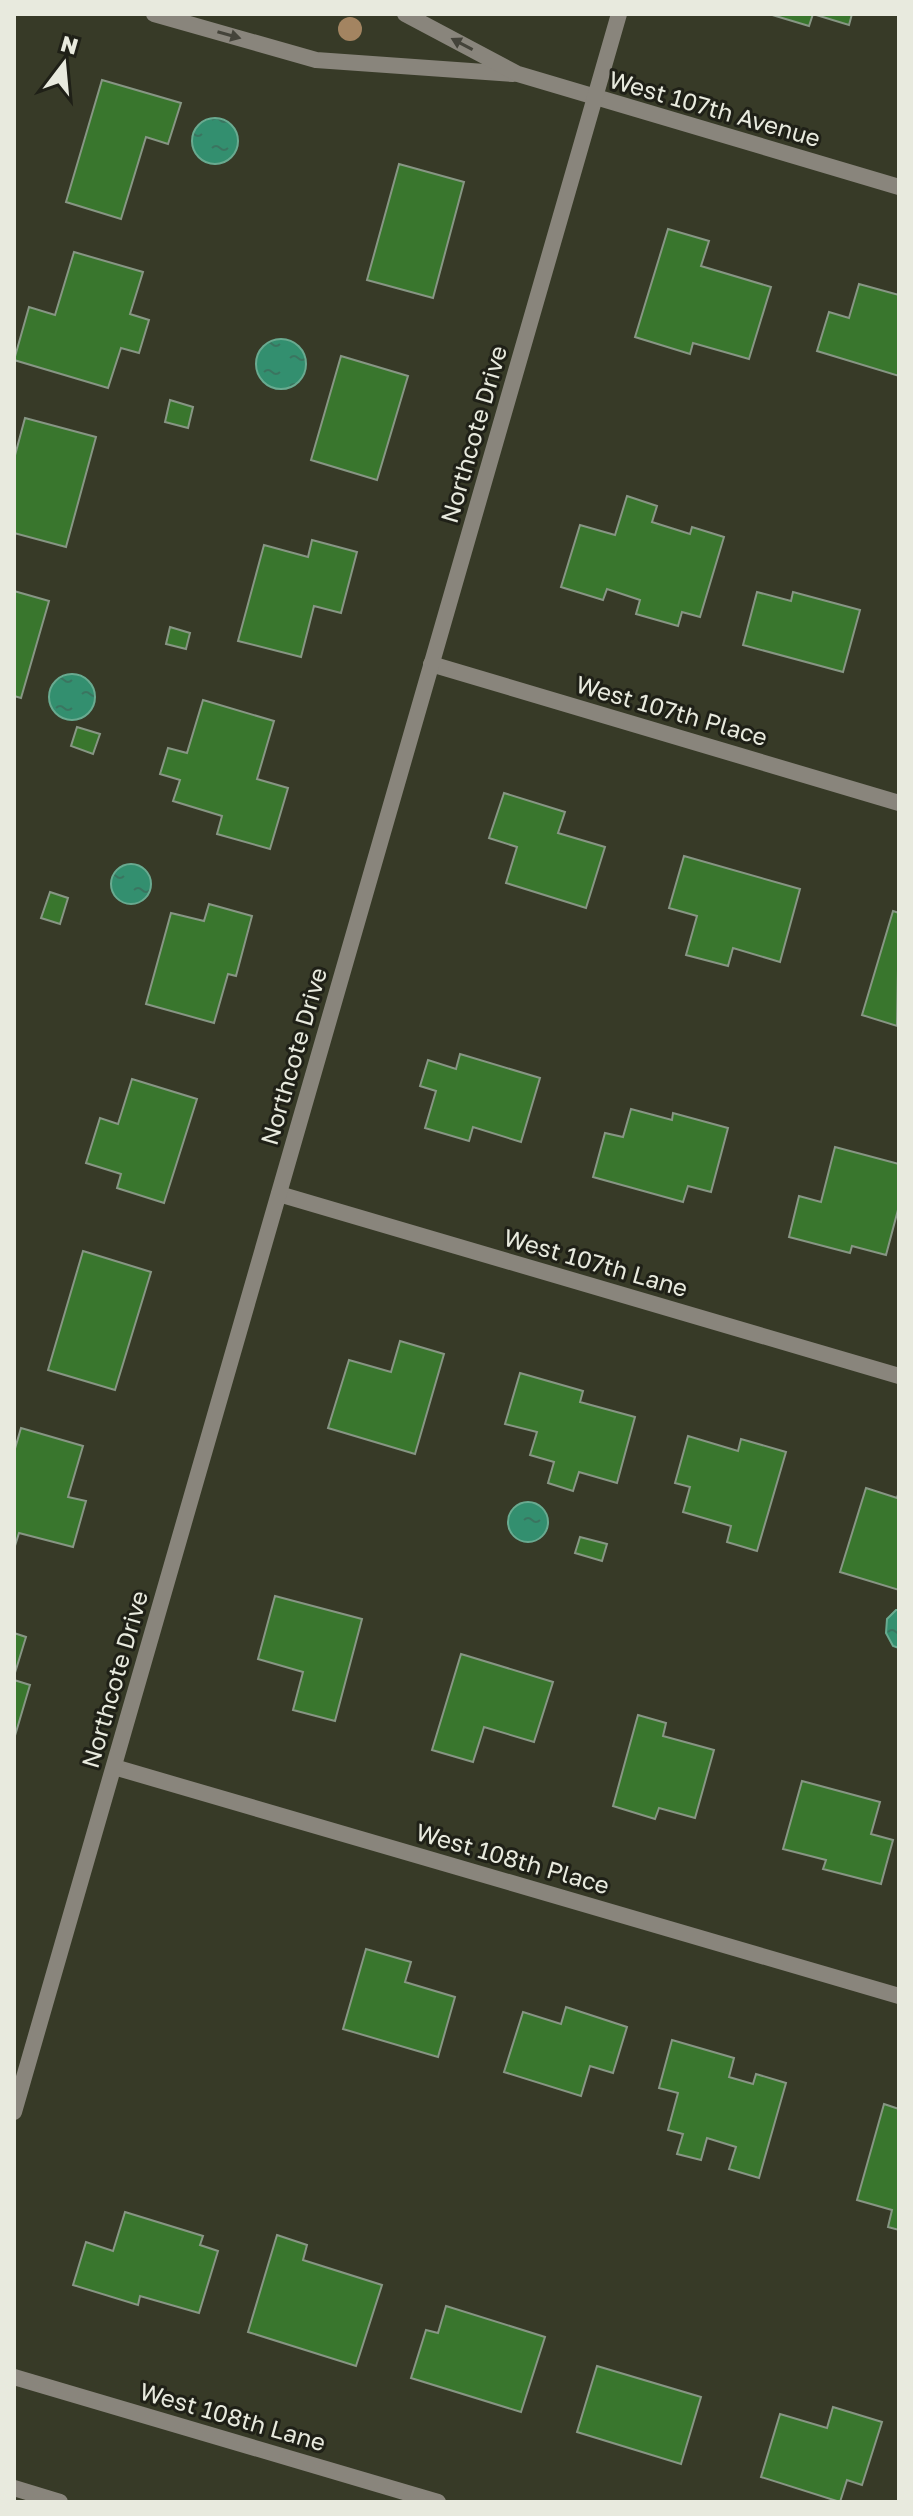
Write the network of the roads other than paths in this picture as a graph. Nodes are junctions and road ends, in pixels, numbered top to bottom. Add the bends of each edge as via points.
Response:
1 (154, 14) edge
2 (405, 14) edge
3 (619, 14) edge
4 (518, 74) junction
5 (594, 98) junction
6 (899, 187) edge
7 (431, 664) junction
8 (899, 803) edge
9 (279, 1194) junction
10 (899, 1376) edge
11 (114, 1767) junction
12 (899, 1996) edge
13 (14, 2112) edge
14 (14, 2377) edge
15 (14, 2488) edge
16 (60, 2502) edge
17 (438, 2502) edge

1 -> 4 street, West 107th Avenue via 316,60
4 -> 2 street, West 107th Avenue
3 - 5 street, Northcote Drive
4 - 5 street, West 107th Avenue
5 - 6 street, West 107th Avenue
5 - 7 street, Northcote Drive
7 - 8 street, West 107th Place
7 - 9 street, Northcote Drive
9 - 10 street, West 107th Lane
9 - 11 street, Northcote Drive
11 - 12 street, West 108th Place
11 - 13 street, Northcote Drive
14 - 17 street, West 108th Lane
15 - 16 street

